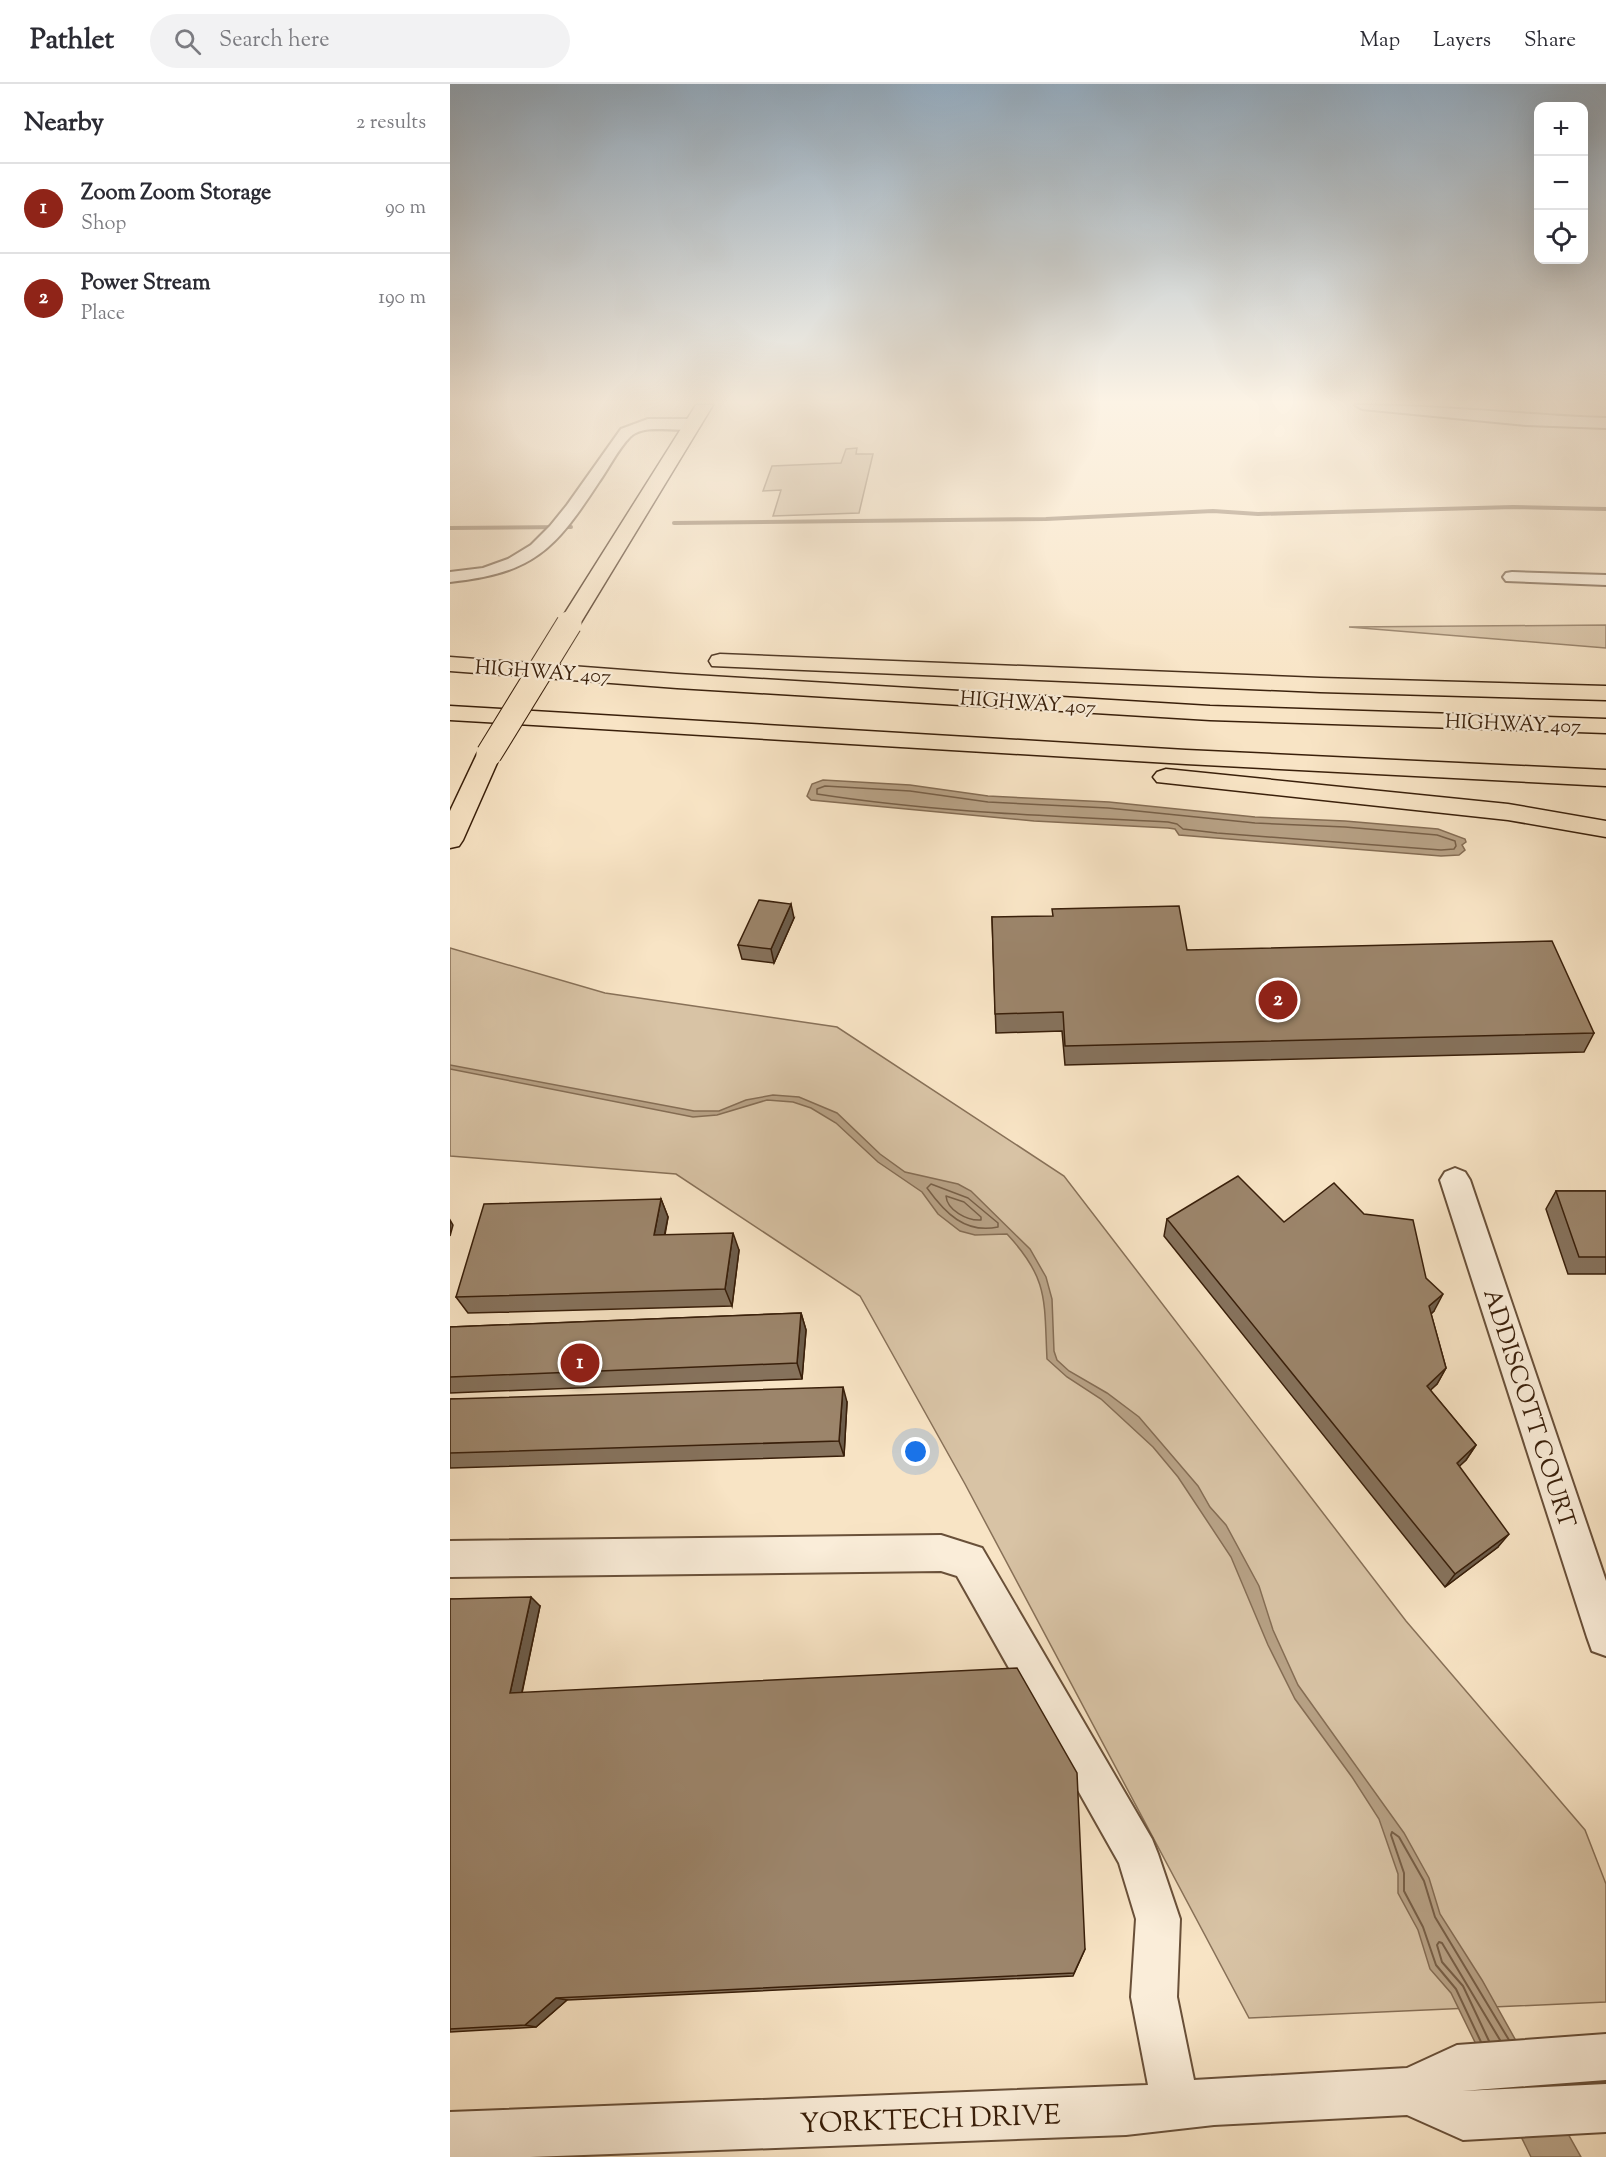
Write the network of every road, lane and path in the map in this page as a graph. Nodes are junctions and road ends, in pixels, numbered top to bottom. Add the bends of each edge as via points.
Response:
1 (577, 502) edge
2 (644, 502) edge
3 (450, 577) edge
4 (1512, 577) dead end
5 (1606, 580) edge
6 (450, 658) edge
7 (450, 664) edge
8 (1606, 693) edge
9 (450, 713) edge
10 (1606, 726) edge
11 (818, 735) junction
12 (1606, 778) edge
13 (1606, 829) edge
14 (450, 840) edge
15 (1455, 1180) dead end
16 (450, 1559) edge
17 (1606, 1637) edge
18 (1606, 2057) edge
19 (1409, 2091) junction
20 (1176, 2105) junction
21 (1606, 2108) edge
22 (450, 2136) edge

1 - 3 street via 543,546 515,564 497,571
2 - 14 main road, bridge via 489,754
4 - 5 street
6 - 8 main road via 690,660 1320,686
7 - 10 main road, HIGHWAY 407 via 1210,713
9 - 11 main road, HIGHWAY 407
11 - 12 main road, HIGHWAY 407
11 - 13 main road via 1068,767 1508,812
15 - 17 street, ADDISCOTT COURT
16 - 20 street via 941,1552 969,1561 1137,1854 1158,1919 1154,1997
18 - 19 street, YORKTECH DRIVE via 1457,2068
19 - 20 street, YORKTECH DRIVE
19 - 21 street, YORKTECH DRIVE via 1463,2116
20 - 22 street, YORKTECH DRIVE via 1103,2112

